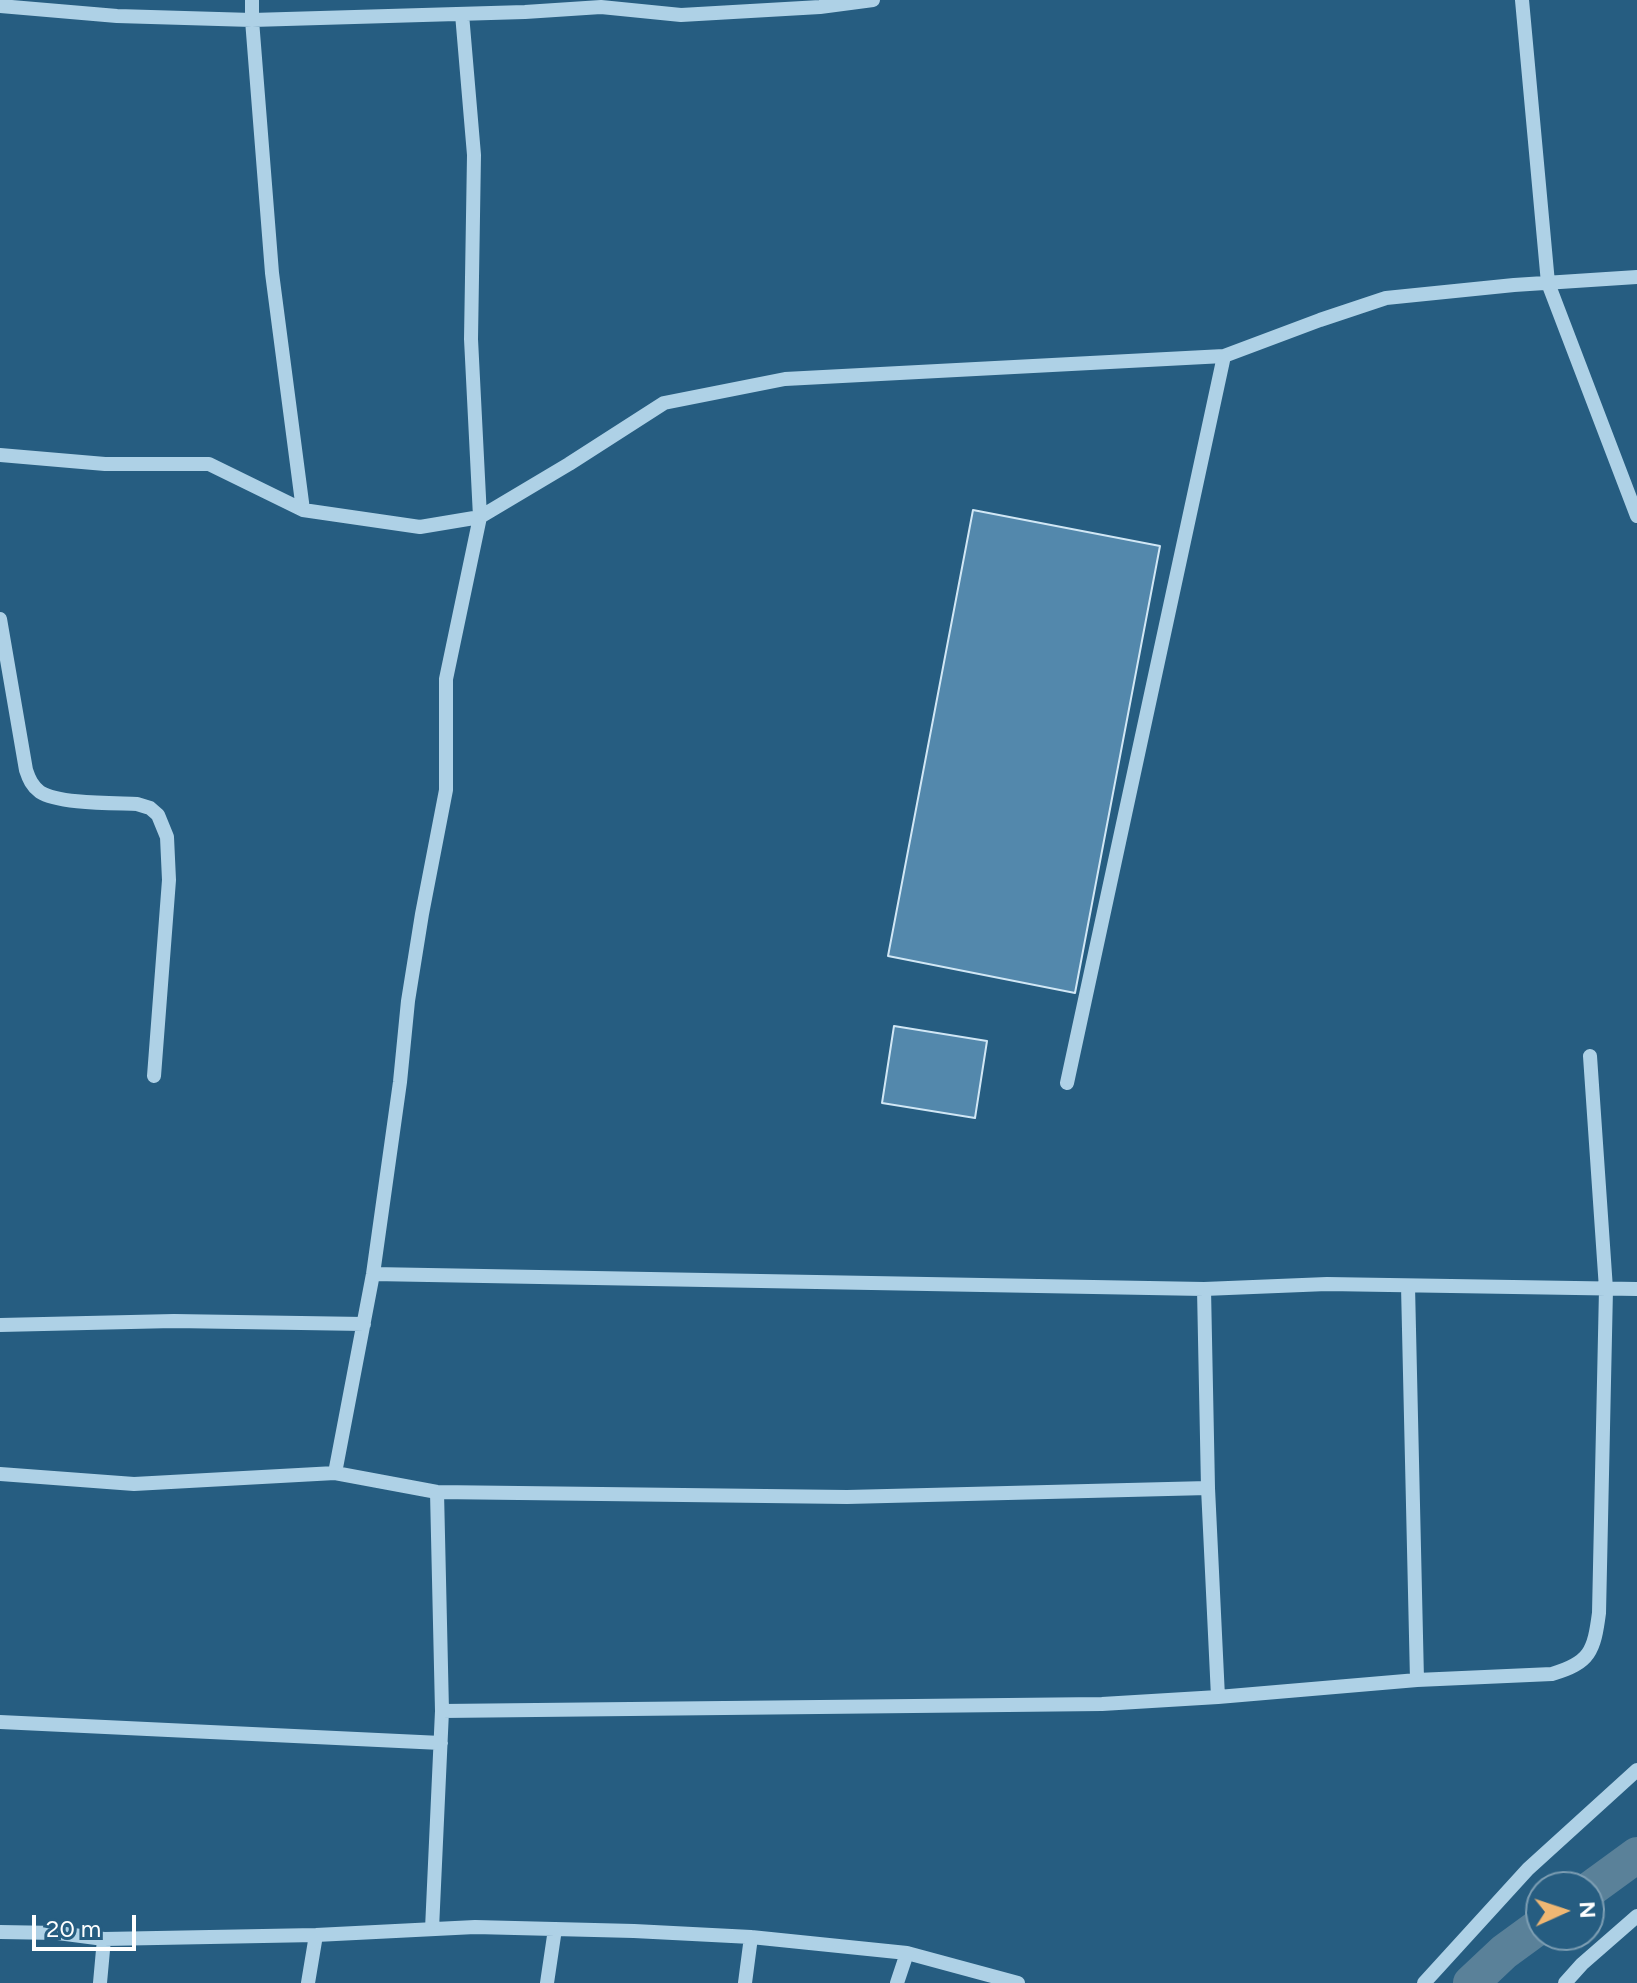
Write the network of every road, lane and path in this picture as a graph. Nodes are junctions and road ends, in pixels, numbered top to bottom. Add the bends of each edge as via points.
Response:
1 (252, 0) edge
2 (873, 0) edge
3 (1522, 0) edge
4 (0, 6) edge
5 (68, 6) edge
6 (680, 7) edge
7 (462, 14) junction
8 (252, 20) junction
9 (1637, 277) edge
10 (1548, 283) junction
11 (1224, 356) junction
12 (0, 455) edge
13 (303, 510) junction
14 (1637, 516) edge
15 (480, 517) junction
16 (0, 619) edge
17 (1590, 1056) dead end
18 (154, 1076) dead end
19 (1067, 1083) dead end
20 (373, 1274) junction
21 (1408, 1286) junction
22 (1204, 1289) junction
23 (1606, 1289) junction
24 (1637, 1289) edge
25 (364, 1324) junction
26 (0, 1325) edge
27 (335, 1473) junction
28 (0, 1474) edge
29 (1208, 1488) junction
30 (437, 1492) junction
31 (1417, 1680) junction
32 (1218, 1697) junction
33 (442, 1711) junction
34 (0, 1722) edge
35 (441, 1743) junction
36 (1637, 1770) edge
37 (1637, 1916) edge
38 (432, 1929) junction
39 (555, 1929) junction
40 (0, 1932) edge
41 (316, 1935) junction
42 (751, 1937) junction
43 (104, 1939) junction
44 (907, 1953) junction
45 (100, 1983) edge
46 (308, 1983) edge
47 (547, 1983) edge
48 (745, 1983) edge
49 (897, 1983) edge
50 (1018, 1983) edge
51 (1424, 1983) edge
52 (1565, 1983) edge

1 - 8 street
2 - 6 street via 820,7
3 - 10 street
4 - 5 street
5 - 8 street via 117,16
6 - 7 street
7 - 8 street
7 - 15 street via 474,155 471,339
8 - 13 street via 272,273
9 - 10 street
10 - 11 street via 1386,298
10 - 14 street
11 - 15 street via 785,379 664,403
11 - 19 street
12 - 13 street via 105,464 209,464
13 - 15 street via 420,527
15 - 20 street via 446,679 446,790 408,1001
16 - 18 street via 32,785 58,799 150,808 167,837 169,880
17 - 23 street
20 - 22 street
20 - 25 street
21 - 22 street
21 - 23 street
21 - 31 street
22 - 29 street
23 - 24 street
23 - 31 street via 1596,1639 1585,1658 1552,1674
25 - 26 street
25 - 27 street
27 - 28 street via 134,1484
27 - 30 street
29 - 30 street via 847,1497
29 - 32 street
30 - 33 street
31 - 32 street
32 - 33 street via 1102,1704
33 - 35 street
34 - 35 street
35 - 38 street
36 - 51 street via 1528,1869
37 - 52 street
38 - 39 street
38 - 41 street
39 - 42 street
39 - 47 street
40 - 43 street
41 - 43 street
41 - 46 street
42 - 44 street
42 - 48 street
43 - 45 street
44 - 49 street
44 - 50 street

